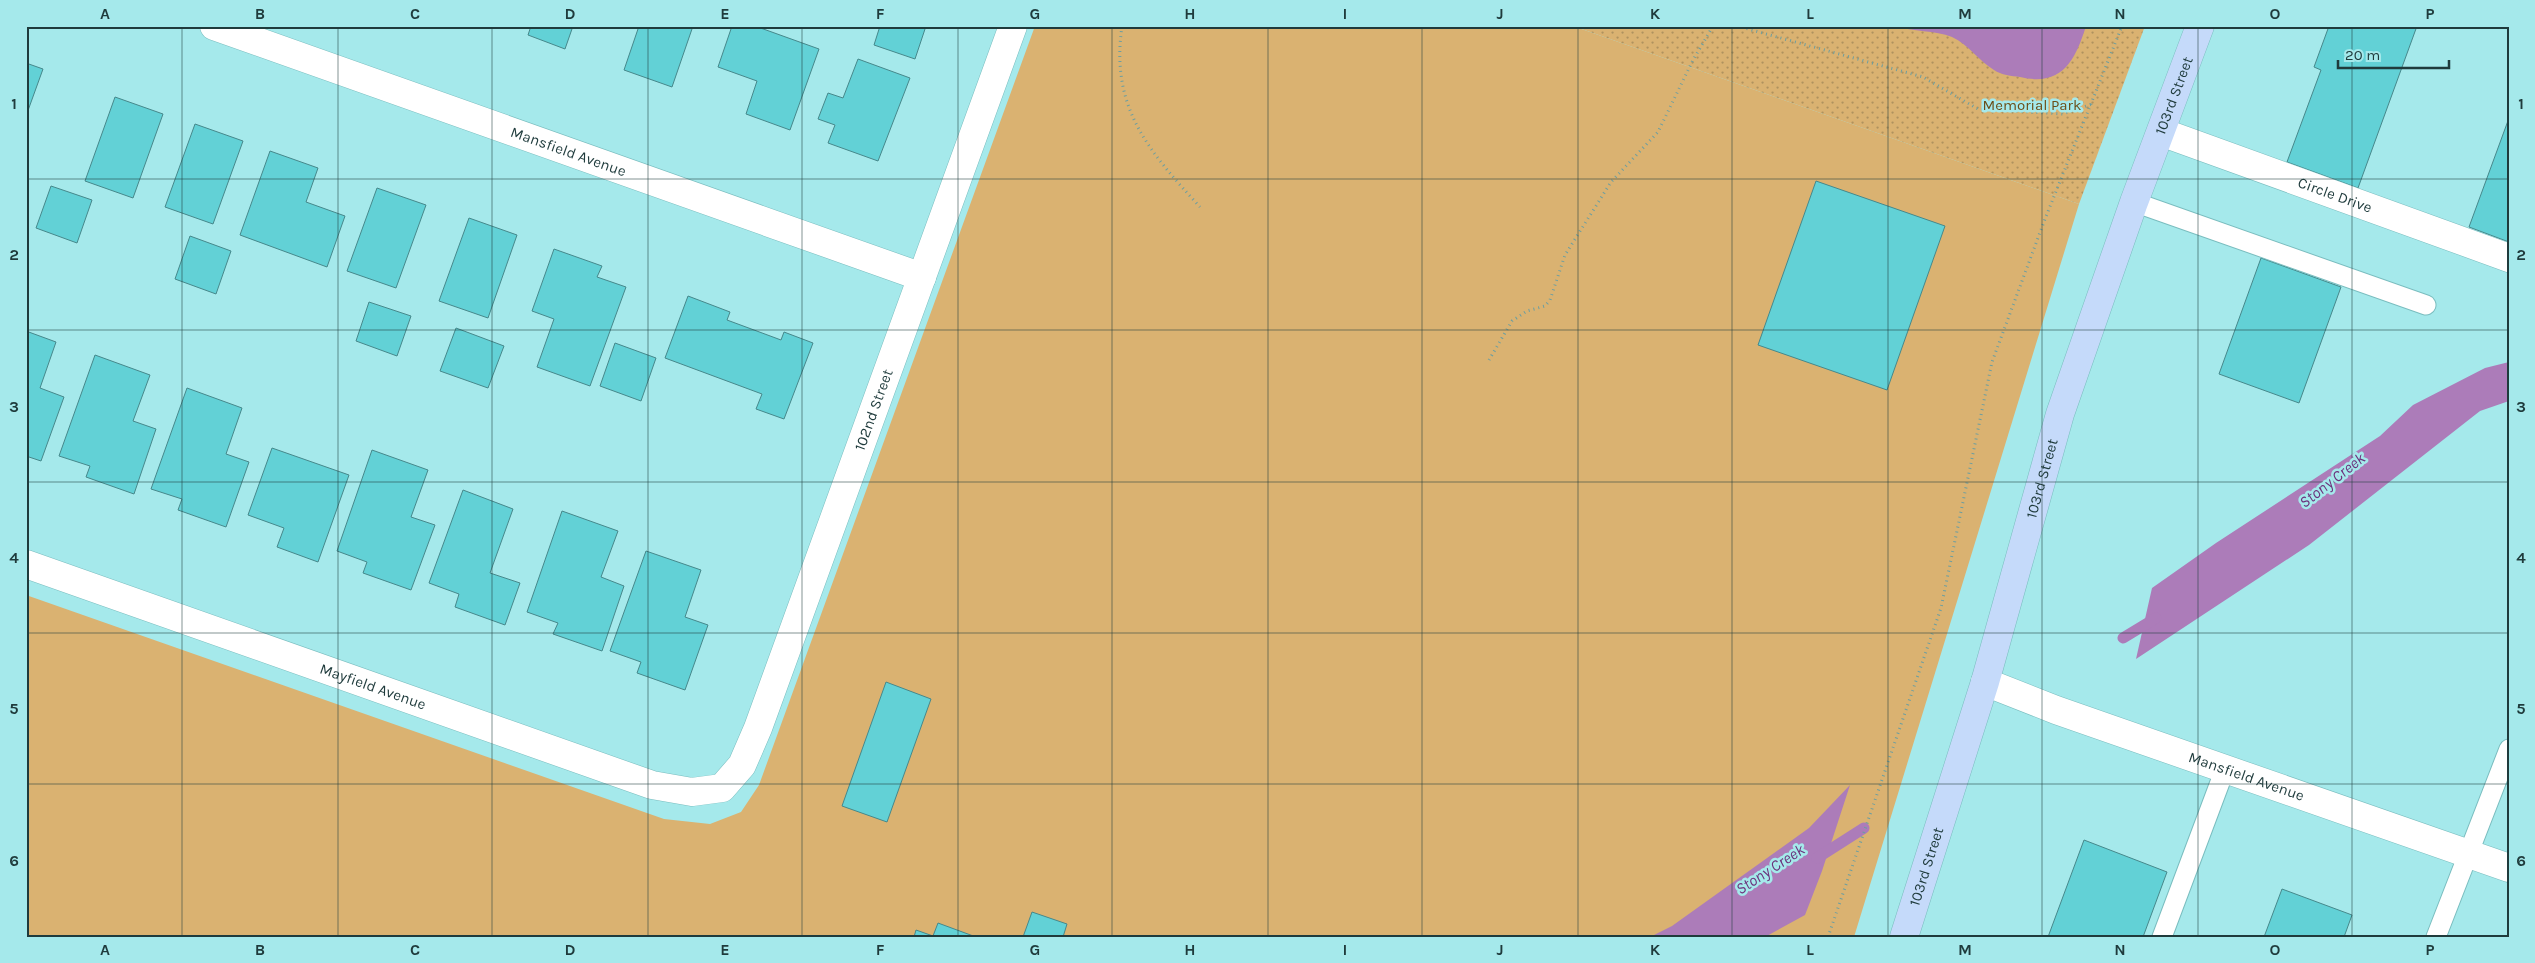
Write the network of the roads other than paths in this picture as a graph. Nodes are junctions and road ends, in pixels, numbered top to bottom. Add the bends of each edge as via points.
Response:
1 (214, 26) edge
2 (1013, 26) edge
3 (2200, 26) edge
4 (2161, 132) junction
5 (2134, 202) junction
6 (2509, 258) edge
7 (922, 277) junction
8 (2426, 305) dead end
9 (26, 564) edge
10 (1985, 682) junction
11 (2509, 749) edge
12 (2225, 769) junction
13 (722, 788) joint
14 (2468, 854) junction
15 (2509, 868) edge
16 (1904, 937) edge
17 (2162, 937) edge
18 (2436, 937) edge

1 - 7 street, Mansfield Avenue
2 - 7 street, 102nd Street
3 - 4 street, 103rd Street
4 - 5 street, 103rd Street
4 - 6 street, Circle Drive
5 - 8 lane
5 - 10 street, 103rd Street via 2060,414
7 - 13 street, 102nd Street via 758,728 742,765
9 - 13 street, Mayfield Avenue via 652,785 692,792
10 - 12 street, Mansfield Avenue
10 - 16 street, 103rd Street
11 - 14 lane
12 - 14 street, Mansfield Avenue
12 - 17 lane
14 - 15 street, Mansfield Avenue
14 - 18 lane

